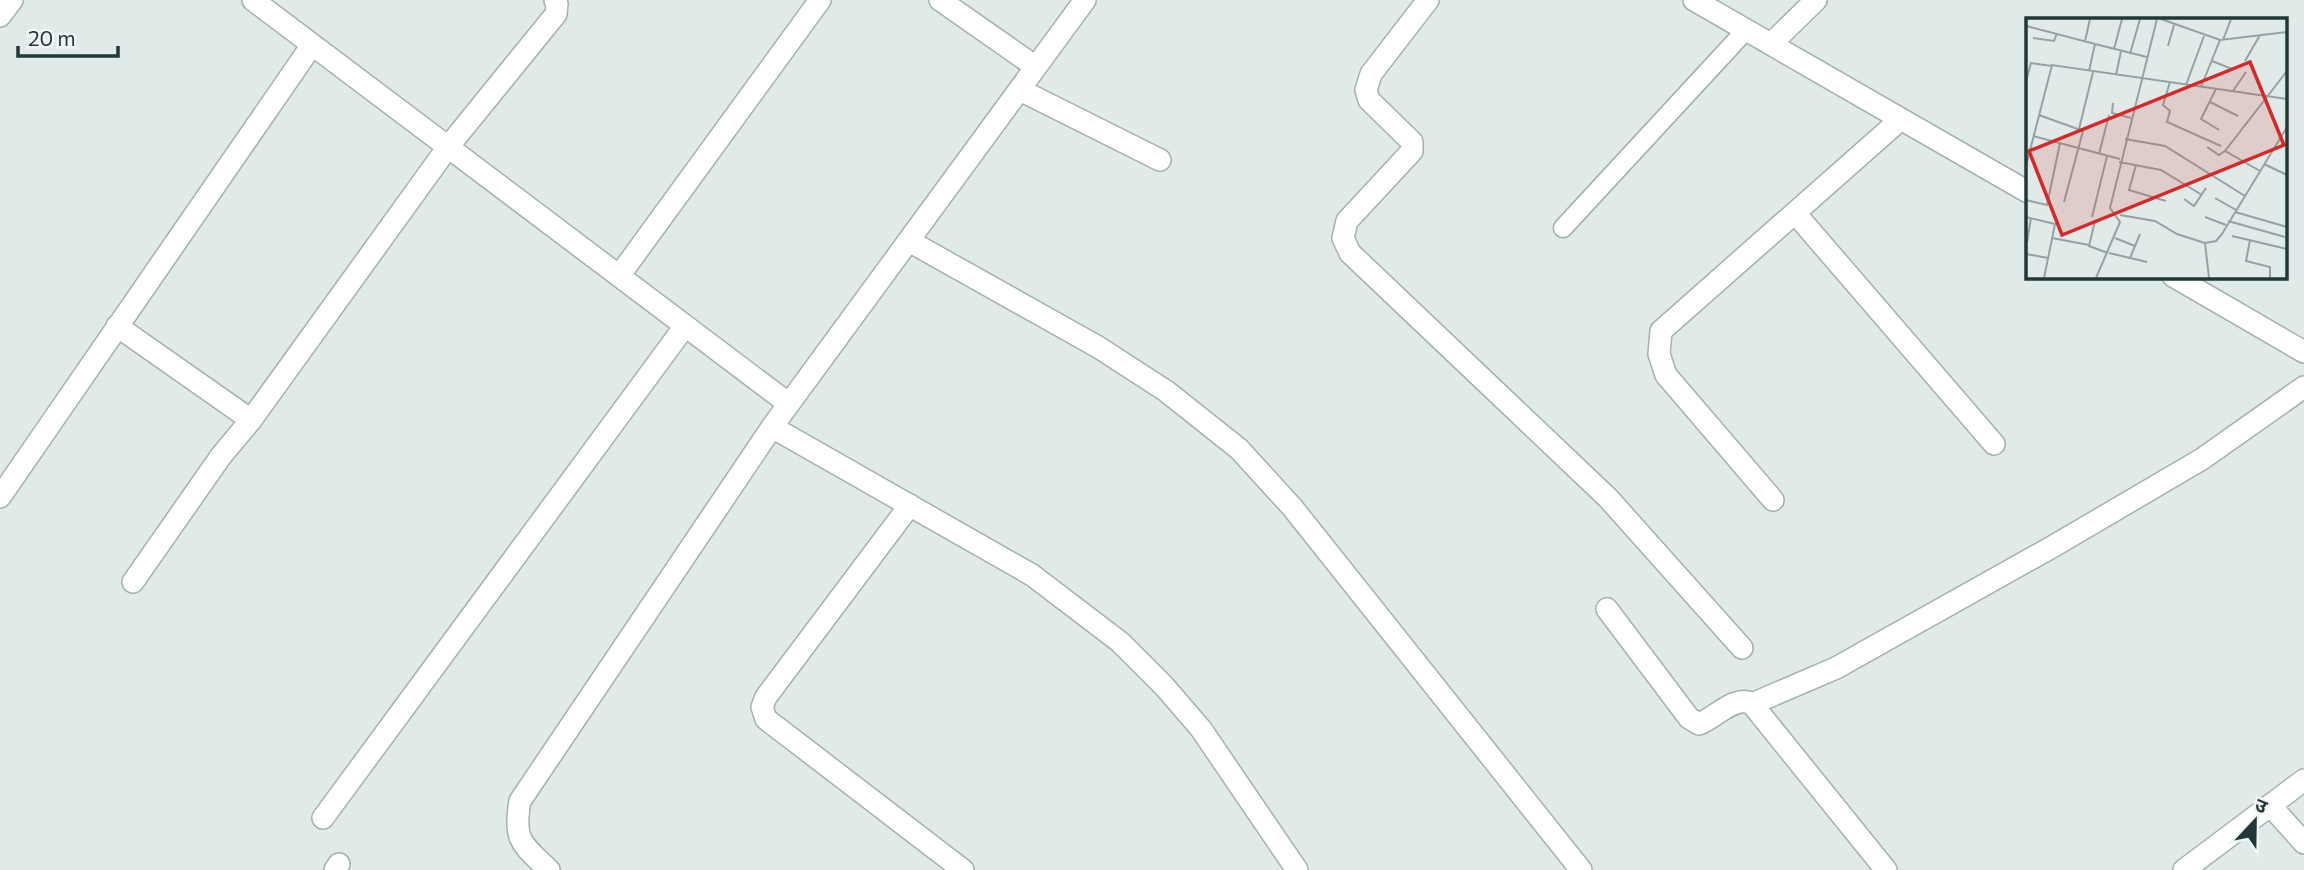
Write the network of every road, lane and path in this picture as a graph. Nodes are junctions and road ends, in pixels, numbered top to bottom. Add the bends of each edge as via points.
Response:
1 (12, 0) edge
2 (253, 0) edge
3 (555, 0) edge
4 (820, 0) edge
5 (940, 0) edge
6 (1085, 0) edge
7 (1429, 0) edge
8 (1694, 0) edge
9 (1816, 0) edge
10 (0, 16) edge
11 (1746, 30) junction
12 (1771, 44) junction
13 (312, 45) junction
14 (1036, 67) junction
15 (1020, 90) junction
16 (1901, 119) junction
17 (448, 147) junction
18 (1160, 160) dead end
19 (2026, 191) edge
20 (1795, 214) junction
21 (1563, 228) dead end
22 (908, 241) junction
23 (619, 276) junction
24 (2176, 278) edge
25 (117, 326) junction
26 (685, 326) junction
27 (2304, 352) edge
28 (2304, 387) edge
29 (789, 404) junction
30 (251, 420) junction
31 (772, 427) junction
32 (1994, 443) dead end
33 (0, 497) edge
34 (1773, 500) dead end
35 (910, 505) junction
36 (133, 582) dead end
37 (1607, 609) dead end
38 (1742, 648) dead end
39 (1752, 704) junction
40 (2304, 780) edge
41 (2270, 805) junction
42 (323, 818) dead end
43 (2304, 843) edge
44 (2193, 867) edge
45 (549, 870) edge
46 (963, 870) edge
47 (1297, 870) edge
48 (1581, 870) edge
49 (1886, 870) edge

1 - 10 street
2 - 13 street
3 - 17 street via 556,14
4 - 23 street
5 - 14 street
6 - 14 street
7 - 38 street via 1371,74 1366,90 1369,100 1412,142 1412,151 1348,221 1343,237 1350,253 1608,498
8 - 11 street
9 - 12 street
11 - 12 street
11 - 21 lane
12 - 16 street
13 - 17 street
13 - 25 street
14 - 15 street
15 - 18 street
15 - 22 street
16 - 19 street
16 - 20 street
17 - 23 street
17 - 30 street
20 - 32 street
20 - 34 street via 1661,331 1659,354 1666,375
22 - 29 street
22 - 48 street via 1098,347 1166,391 1239,449 1292,507
23 - 26 street
24 - 27 street
25 - 30 street
25 - 33 street
26 - 29 street
26 - 42 street
28 - 39 street via 2202,459 2052,547 1836,668
29 - 31 street
30 - 36 street via 220,456
31 - 35 street
31 - 45 street via 520,801 518,835
35 - 46 street via 762,708 766,719
35 - 47 street via 1032,575 1120,642 1201,729
37 - 39 street via 1689,718 1699,724 1739,700
39 - 49 street
40 - 41 street
41 - 43 street
41 - 44 street

